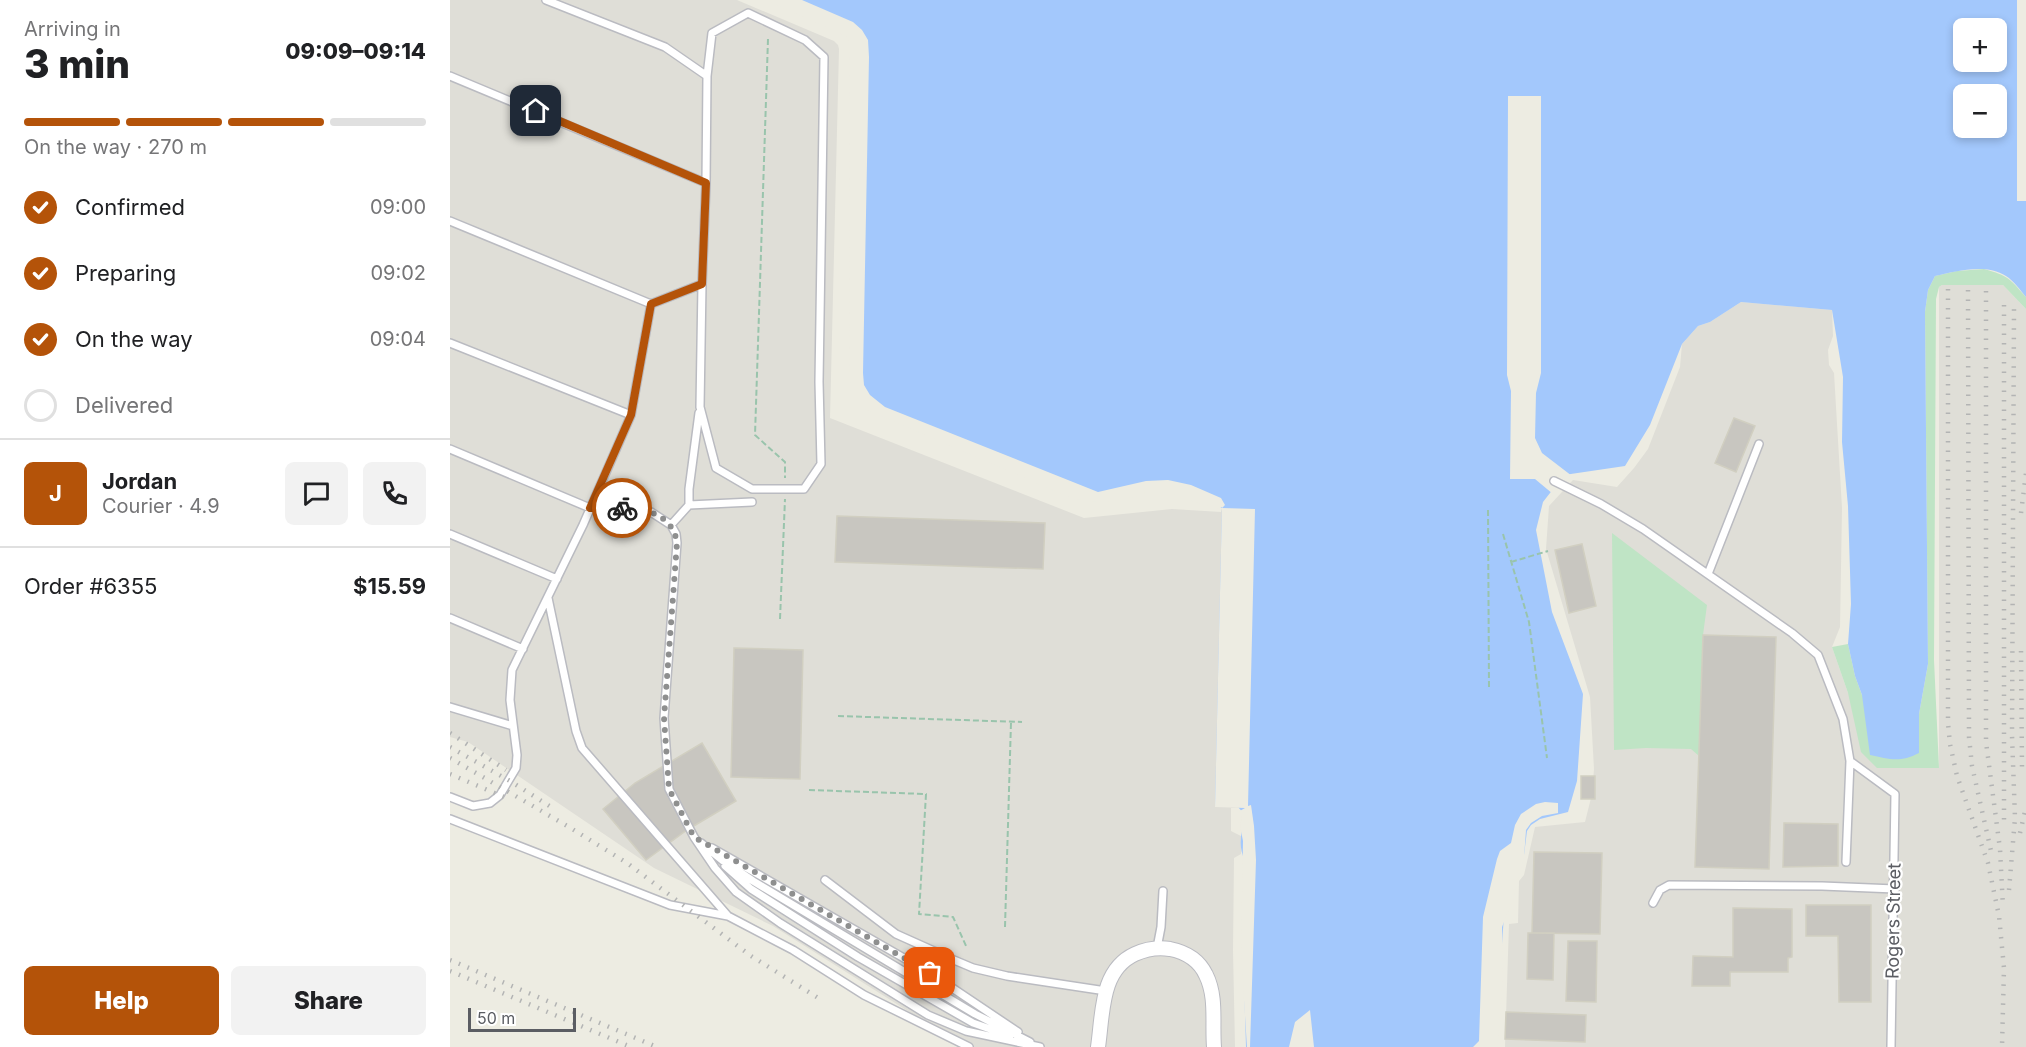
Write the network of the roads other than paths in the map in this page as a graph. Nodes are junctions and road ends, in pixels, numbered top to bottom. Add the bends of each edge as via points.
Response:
1 (546, 0) edge
2 (450, 76) edge
3 (707, 76) junction
4 (706, 183) junction
5 (450, 221) edge
6 (702, 284) junction
7 (651, 304) junction
8 (450, 343) edge
9 (700, 407) junction
10 (631, 415) junction
11 (1759, 444) dead end
12 (450, 448) edge
13 (1554, 481) dead end
14 (752, 502) dead end
15 (688, 505) junction
16 (590, 508) junction
17 (671, 525) junction
18 (450, 534) edge
19 (1708, 574) junction
20 (557, 579) junction
21 (548, 598) junction
22 (450, 618) edge
23 (523, 649) junction
24 (450, 707) edge
25 (513, 726) junction
26 (1850, 761) junction
27 (450, 797) edge
28 (450, 819) edge
29 (694, 837) junction
30 (722, 860) junction
31 (1846, 862) dead end
32 (825, 880) dead end
33 (1894, 889) junction
34 (1163, 891) dead end
35 (1653, 903) dead end
36 (728, 916) junction
37 (1157, 948) junction
38 (1106, 991) junction
39 (969, 1047) edge
40 (1039, 1047) edge
41 (1098, 1047) edge
42 (1214, 1047) edge
43 (1891, 1047) edge

1 - 3 lane via 665,47
2 - 4 lane
3 - 4 lane
3 - 9 lane via 712,33 748,13 805,40 824,57 821,464 804,489 752,489 716,468
4 - 6 lane
5 - 7 lane
6 - 7 lane
6 - 9 lane
7 - 10 lane
8 - 10 lane
9 - 15 lane
10 - 16 lane
11 - 19 lane
12 - 16 lane
13 - 19 lane via 1601,504
14 - 15 lane
15 - 17 lane
16 - 17 lane via 639,508
16 - 20 lane
17 - 29 lane via 677,543 664,718 668,777 669,789
18 - 20 lane
19 - 26 lane via 1818,655 1844,719
20 - 21 lane
21 - 23 lane
21 - 36 lane via 582,748
22 - 23 lane
23 - 25 lane via 512,670 509,689
24 - 25 lane
25 - 27 lane via 517,764 500,795 490,803 473,806
26 - 31 lane
26 - 33 lane, Rogers Street via 1895,794
28 - 36 lane via 670,905
29 - 30 lane
29 - 40 lane via 930,973
29 - 40 lane via 735,892 918,1009 966,1030
30 - 40 lane via 975,1014
30 - 40 lane via 751,889 877,968 973,1023
32 - 38 lane via 896,934 973,968
33 - 35 lane via 1669,885 1660,890
33 - 43 lane, Rogers Street
34 - 37 lane
36 - 39 lane via 793,950 864,995
37 - 38 street via 1141,951 1119,964
37 - 42 street via 1185,953 1206,974 1213,1000
38 - 41 street

